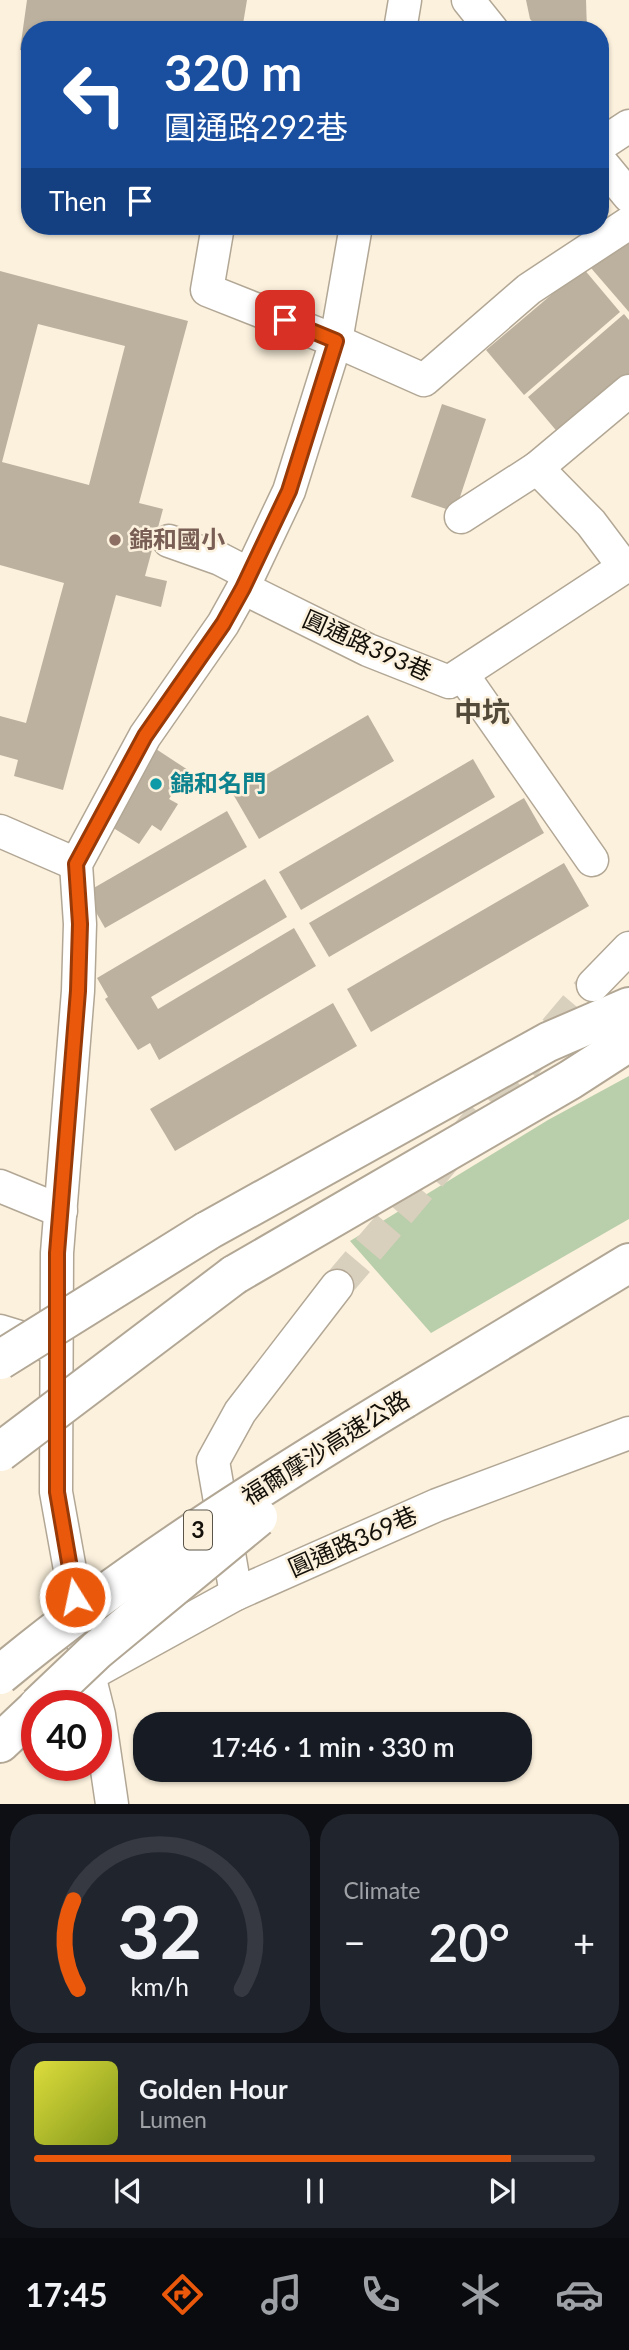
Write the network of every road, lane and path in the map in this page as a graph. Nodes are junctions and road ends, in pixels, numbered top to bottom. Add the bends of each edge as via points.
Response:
1 (405, 0) edge
2 (468, 0) edge
3 (402, 21) edge
4 (485, 21) edge
5 (629, 126) edge
6 (609, 139) edge
7 (609, 172) edge
8 (629, 196) edge
9 (629, 223) edge
10 (216, 235) edge
11 (354, 235) edge
12 (336, 341) junction
13 (629, 391) edge
14 (537, 468) junction
15 (461, 517) dead end
16 (169, 541) dead end
17 (626, 566) edge
18 (246, 581) junction
19 (462, 674) junction
20 (0, 831) edge
21 (592, 860) dead end
22 (76, 864) junction
23 (629, 948) edge
24 (593, 985) tunnel mouth
25 (629, 1007) edge
26 (629, 1042) edge
27 (0, 1186) edge
28 (61, 1211) junction
29 (629, 1263) edge
30 (337, 1286) tunnel mouth
31 (0, 1331) edge
32 (57, 1349) junction
33 (0, 1360) edge
34 (404, 1399) junction
35 (629, 1433) edge
36 (0, 1452) edge
37 (236, 1594) junction
38 (0, 1675) edge
39 (89, 1675) junction
40 (56, 1690) edge
41 (21, 1723) edge
42 (0, 1743) edge
43 (112, 1804) edge

1 - 3 street
2 - 4 street
5 - 6 street
7 - 8 street
9 - 12 street via 529,289 424,380
10 - 12 street via 207,290
11 - 12 street
12 - 18 street via 289,491
13 - 14 street
14 - 15 street
14 - 17 street via 592,523
16 - 18 street via 220,559
17 - 19 street, 圓通路393巷
18 - 19 street, 圓通路393巷 via 391,659 449,682
18 - 22 street via 223,624 145,736
19 - 21 street
20 - 22 street
22 - 28 street via 78,991
23 - 24 street
25 - 33 highway, bridge via 548,1042 207,1231
26 - 36 highway, bridge via 234,1275
27 - 28 street
28 - 32 street
29 - 34 highway, 福爾摩沙高速公路 / 3
30 - 37 street via 240,1412 213,1461
31 - 32 street
32 - 39 street via 57,1492
34 - 38 highway, 福爾摩沙高速公路 / 3, bridge via 155,1559
34 - 40 highway, bridge via 129,1623
35 - 37 street, 圓通路369巷 via 437,1505
37 - 39 street, 圓通路369巷
39 - 43 street
41 - 42 highway

